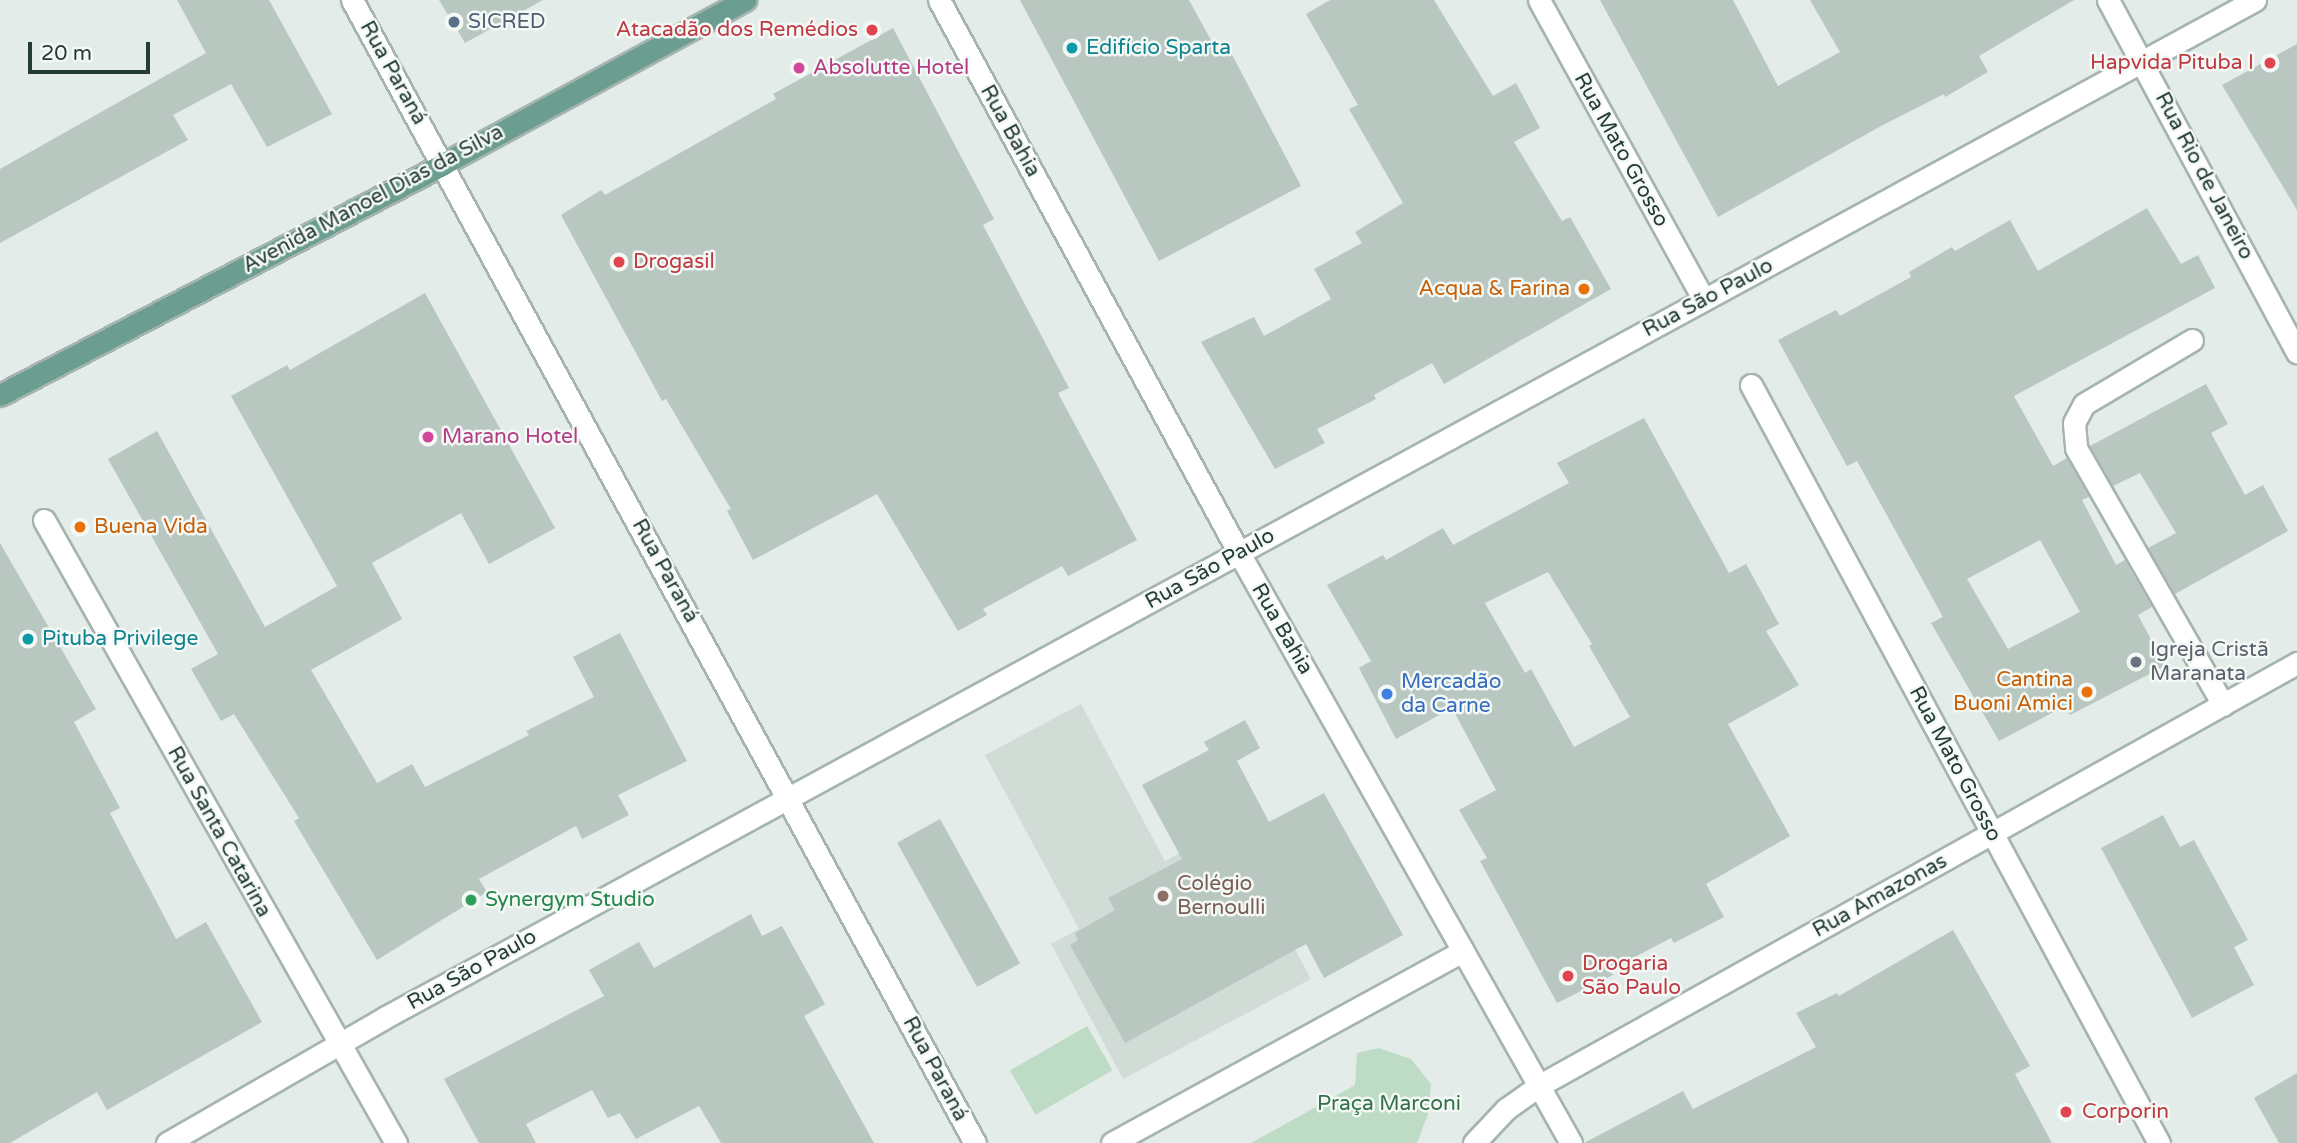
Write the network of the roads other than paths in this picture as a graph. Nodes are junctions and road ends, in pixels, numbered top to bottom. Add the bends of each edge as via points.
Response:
1 (352, 0) edge
2 (745, 0) edge
3 (939, 0) edge
4 (1539, 0) edge
5 (2108, 0) edge
6 (2255, 0) edge
7 (2144, 62) junction
8 (443, 163) junction
9 (1704, 300) junction
10 (2192, 340) dead end
11 (2297, 352) edge
12 (1751, 385) dead end
13 (0, 395) edge
14 (44, 520) dead end
15 (1239, 553) junction
16 (2297, 663) edge
17 (2223, 705) junction
18 (788, 797) junction
19 (1992, 834) junction
20 (1463, 951) junction
21 (338, 1044) junction
22 (1540, 1086) junction
23 (167, 1143) edge
24 (396, 1143) edge
25 (975, 1143) edge
26 (1112, 1143) edge
27 (1474, 1143) edge
28 (1571, 1143) edge
29 (2159, 1143) edge

1 - 8 street, Rua Paraná
2 - 8 main road, Avenida Manoel Dias da Silva
3 - 15 street, Rua Bahia
4 - 9 street, Rua Mato Grosso
5 - 7 street, Rua Rio de Janeiro
6 - 7 street, Rua São Paulo
7 - 9 street, Rua São Paulo
7 - 11 street, Rua Rio de Janeiro
8 - 13 main road, Avenida Manoel Dias da Silva
8 - 18 street, Rua Paraná
9 - 15 street, Rua São Paulo
10 - 17 street via 2084,404 2074,423 2076,448
12 - 19 street, Rua Mato Grosso
14 - 21 street, Rua Santa Catarina
15 - 18 street, Rua São Paulo
15 - 20 street, Rua Bahia
16 - 17 street, Rua Amazonas
17 - 19 street, Rua Amazonas
18 - 21 street, Rua São Paulo
18 - 25 street, Rua Paraná
19 - 22 street, Rua Amazonas
19 - 29 street, Rua Mato Grosso
20 - 22 street, Rua Bahia
20 - 26 street
21 - 23 street, Rua São Paulo
21 - 24 street, Rua Santa Catarina
22 - 27 street, Rua Amazonas via 1506,1109
22 - 28 street, Rua Bahia

